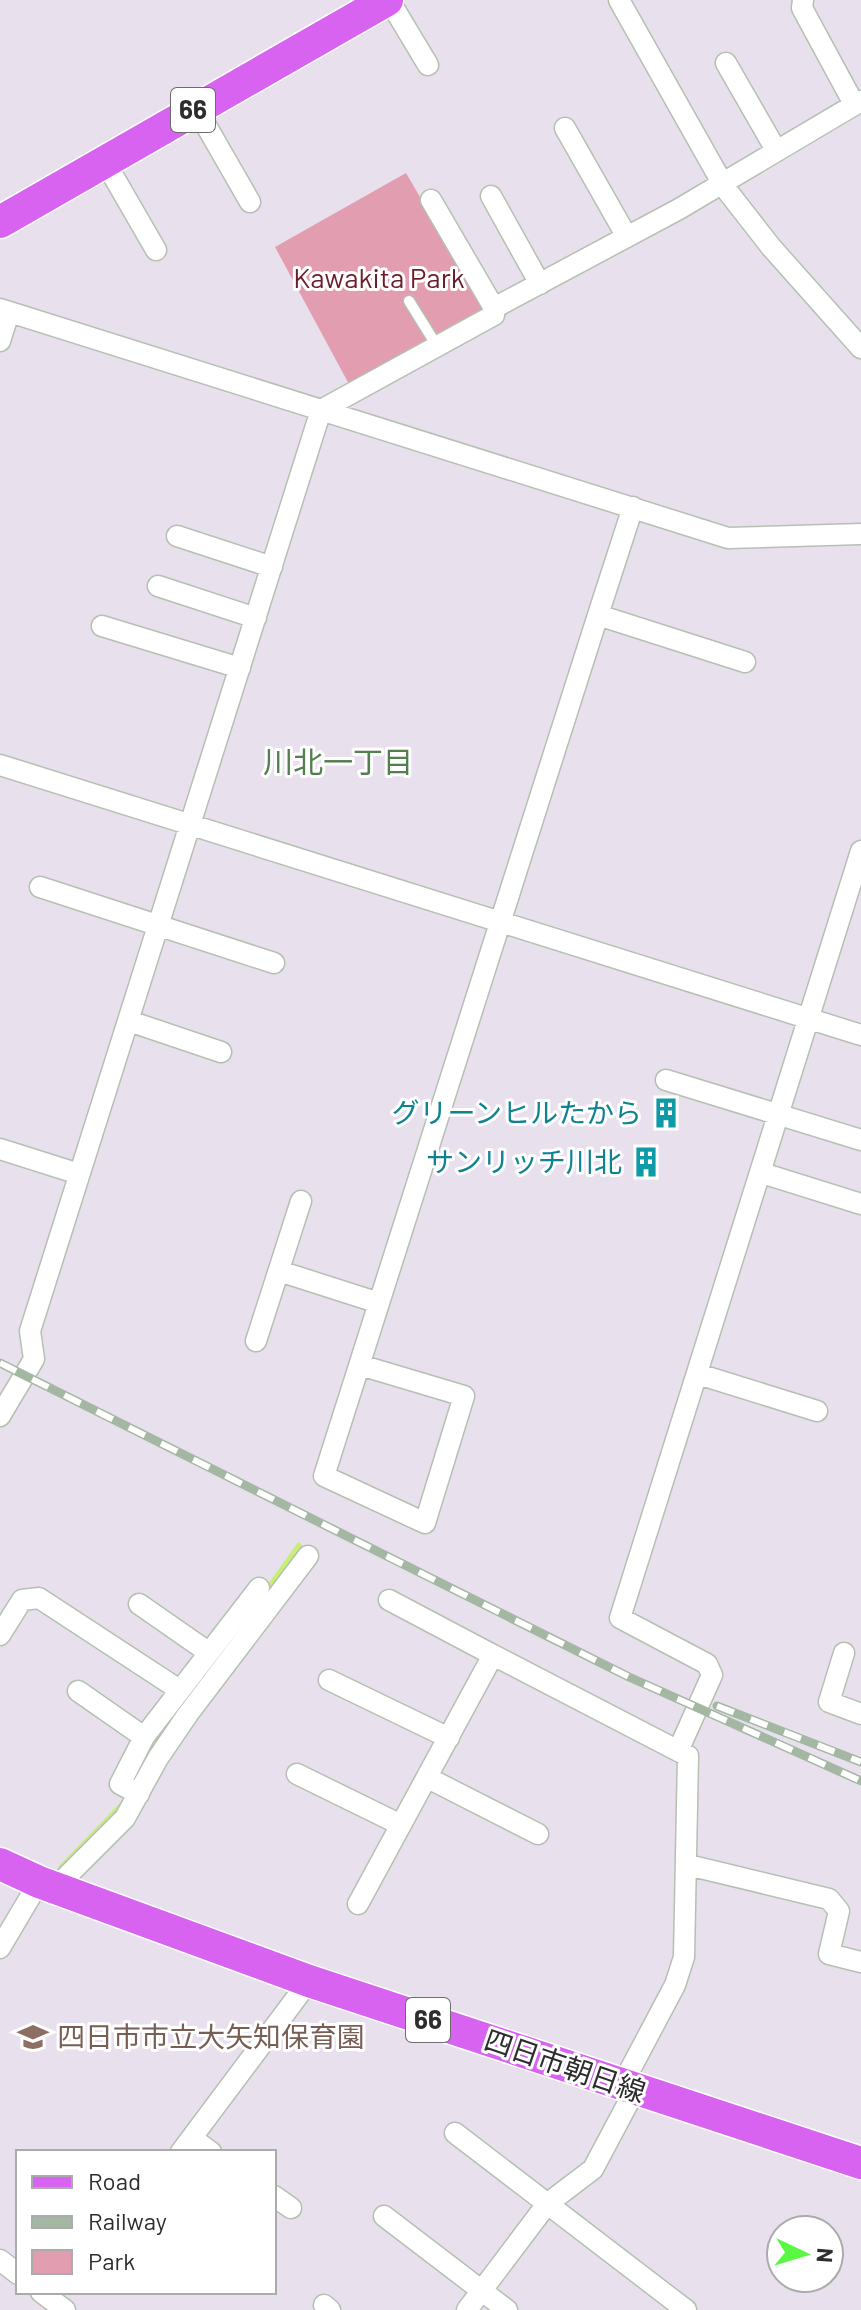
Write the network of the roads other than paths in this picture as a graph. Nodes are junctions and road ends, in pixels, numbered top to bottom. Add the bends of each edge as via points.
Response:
1 (388, 0) edge
2 (619, 0) edge
3 (803, 0) edge
4 (726, 63) dead end
5 (428, 65) dead end
6 (858, 102) edge
7 (196, 108) junction
8 (565, 128) dead end
9 (776, 150) junction
10 (104, 160) junction
11 (723, 181) junction
12 (491, 196) dead end
13 (431, 200) dead end
14 (250, 202) dead end
15 (0, 222) edge
16 (627, 237) junction
17 (156, 250) dead end
18 (540, 284) junction
19 (409, 301) dead end
20 (494, 308) junction
21 (4, 311) edge
22 (0, 341) edge
23 (437, 346) junction
24 (861, 348) edge
25 (321, 410) junction
26 (633, 507) junction
27 (861, 534) edge
28 (177, 536) dead end
29 (272, 567) junction
30 (158, 586) dead end
31 (598, 615) junction
32 (256, 618) junction
33 (102, 626) dead end
34 (745, 662) dead end
35 (240, 668) junction
36 (0, 765) edge
37 (191, 823) junction
38 (861, 851) edge
39 (40, 887) dead end
40 (500, 921) junction
41 (159, 925) junction
42 (274, 963) dead end
43 (811, 1019) junction
44 (129, 1021) junction
45 (861, 1035) edge
46 (221, 1052) dead end
47 (666, 1080) dead end
48 (780, 1115) junction
49 (861, 1140) edge
50 (0, 1149) edge
51 (762, 1173) junction
52 (79, 1174) junction
53 (301, 1201) dead end
54 (861, 1204) edge
55 (279, 1271) junction
56 (379, 1303) junction
57 (256, 1341) dead end
58 (360, 1365) junction
59 (698, 1374) junction
60 (817, 1411) dead end
61 (0, 1416) edge
62 (308, 1556) dead end
63 (259, 1588) dead end
64 (389, 1600) dead end
65 (139, 1604) dead end
66 (0, 1635) edge
67 (208, 1652) junction
68 (844, 1653) dead end
69 (493, 1655) junction
70 (201, 1680) junction
71 (329, 1680) dead end
72 (178, 1689) junction
73 (78, 1691) dead end
74 (861, 1714) edge
75 (144, 1737) junction
76 (449, 1738) junction
77 (678, 1751) junction
78 (297, 1774) dead end
79 (428, 1778) junction
80 (132, 1791) junction
81 (401, 1825) junction
82 (538, 1834) dead end
83 (0, 1864) edge
84 (688, 1865) junction
85 (47, 1885) junction
86 (358, 1904) dead end
87 (0, 1948) edge
88 (861, 1962) edge
89 (309, 1981) junction
90 (628, 2087) junction
91 (455, 2133) dead end
92 (186, 2145) edge
93 (861, 2163) edge
94 (276, 2197) edge
95 (547, 2204) junction
96 (291, 2208) dead end
97 (384, 2216) dead end
98 (0, 2260) edge
99 (16, 2272) edge
100 (481, 2291) junction
101 (45, 2294) edge
102 (66, 2305) edge
103 (467, 2310) edge
104 (507, 2310) edge
105 (686, 2310) edge

1 - 5 street
1 - 7 main road, 66
2 - 11 street
3 - 6 street via 802,8
4 - 9 street
6 - 9 street
7 - 10 main road, 66
7 - 14 street
8 - 16 street
9 - 11 street
10 - 15 main road, 66
10 - 17 street
11 - 16 street
11 - 24 street via 771,247
12 - 18 street
13 - 20 street
16 - 18 street
18 - 20 street
19 - 23 lane
20 - 23 street via 494,315
21 - 22 street
21 - 25 street
23 - 25 street
25 - 26 street
25 - 29 street
26 - 27 street via 728,538
26 - 31 street
28 - 29 street
29 - 32 street
30 - 32 street
31 - 34 street
31 - 40 street
32 - 35 street
33 - 35 street
35 - 37 street
36 - 37 street
37 - 40 street
37 - 41 street
38 - 43 street
39 - 41 street
40 - 43 street
40 - 56 street
41 - 42 street
41 - 44 street
43 - 45 street
43 - 48 street
44 - 46 street
44 - 52 street
47 - 48 street
48 - 49 street
48 - 51 street
50 - 52 street
51 - 54 street
51 - 59 street
52 - 61 street via 30,1331 34,1359
53 - 55 street
55 - 56 street
55 - 57 street
56 - 58 street
58 - 58 street via 464,1396 425,1523 324,1476
59 - 60 street
59 - 77 street via 620,1618 707,1664 712,1675
62 - 70 street
63 - 67 street
64 - 69 street
65 - 67 street
66 - 72 street via 22,1600 39,1598
67 - 70 street
68 - 74 street via 829,1702
69 - 76 street
69 - 77 street
70 - 72 street
70 - 80 street via 158,1758
71 - 76 street
72 - 75 street
73 - 75 street
75 - 80 street via 120,1784
76 - 79 street
77 - 84 street via 688,1756
78 - 81 street
79 - 81 street
79 - 82 street
80 - 85 street via 125,1818
81 - 86 street
83 - 85 main road, 四日市朝日線 / 66
84 - 88 street via 829,1899 839,1911 829,1954
84 - 90 street via 681,1972
85 - 87 street
85 - 89 main road, 四日市朝日線 / 66
89 - 90 main road, 四日市朝日線 / 66
89 - 92 street
90 - 93 main road, 四日市朝日線 / 66
90 - 95 street via 593,2169
91 - 95 street
94 - 96 street
95 - 100 street
95 - 105 street
97 - 100 street
98 - 99 street
100 - 103 street
100 - 104 street
101 - 102 street

